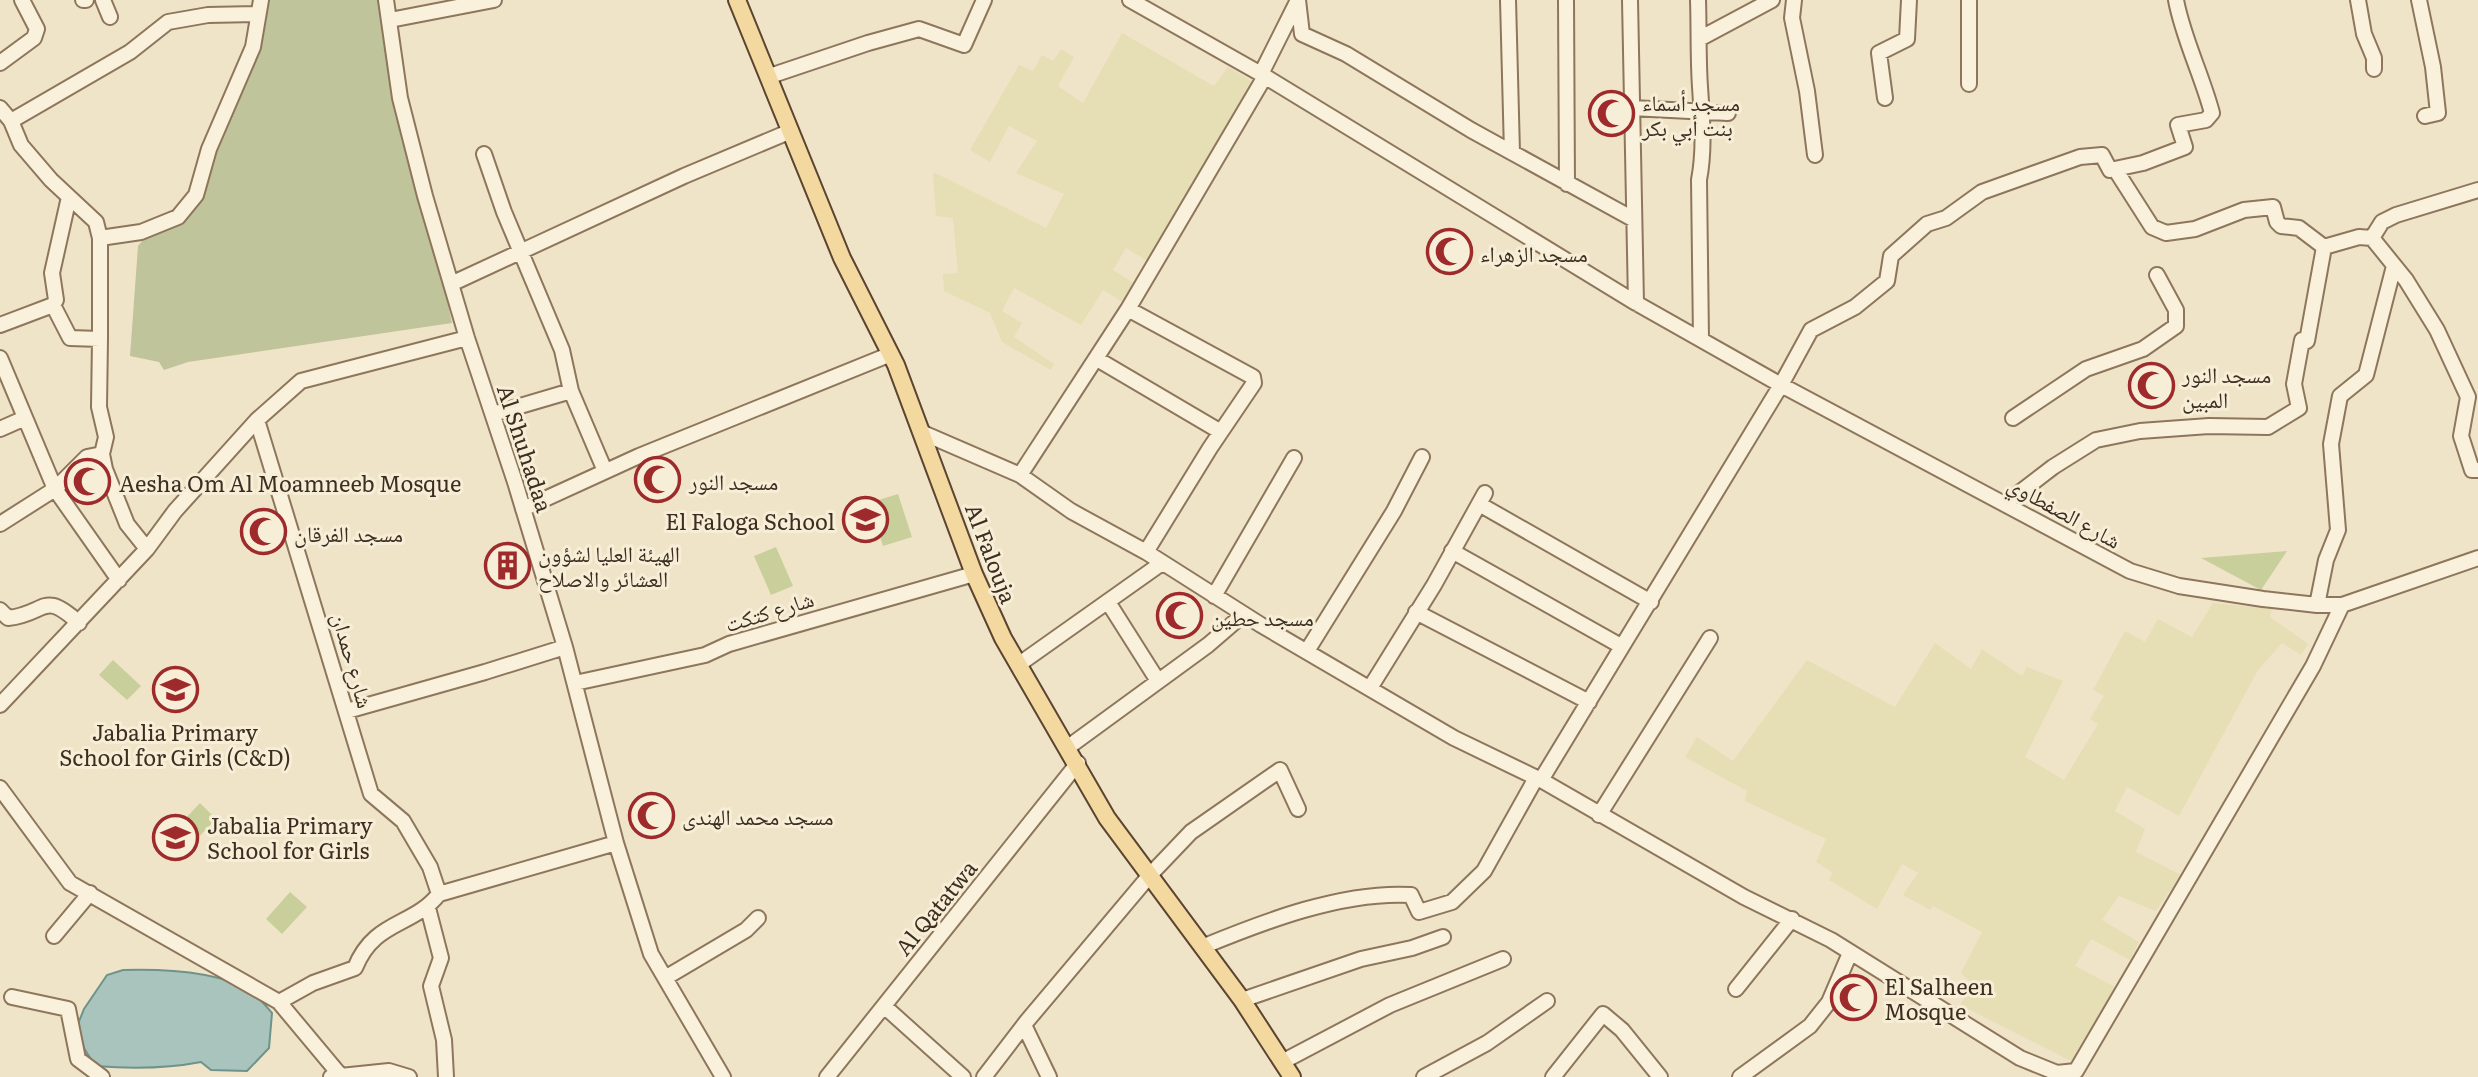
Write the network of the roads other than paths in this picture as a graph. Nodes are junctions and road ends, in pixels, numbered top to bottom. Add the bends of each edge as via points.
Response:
1 (22, 0) edge
2 (103, 0) edge
3 (386, 0) edge
4 (494, 0) edge
5 (737, 0) edge
6 (984, 0) edge
7 (1130, 0) edge
8 (1298, 0) edge
9 (1508, 0) edge
10 (1566, 0) edge
11 (1630, 0) edge
12 (1698, 0) edge
13 (1772, 0) edge
14 (1794, 0) edge
15 (1909, 0) edge
16 (1969, 0) edge
17 (2176, 0) edge
18 (2358, 0) edge
19 (2419, 0) edge
20 (260, 7) edge
21 (110, 17) dead end
22 (390, 20) junction
23 (1699, 39) junction
24 (0, 63) edge
25 (2374, 69) dead end
26 (770, 76) junction
27 (1262, 76) junction
28 (1969, 84) dead end
29 (1885, 98) dead end
30 (0, 108) edge
31 (1632, 108) junction
32 (1704, 113) junction
33 (1728, 113) dead end
34 (2425, 116) dead end
35 (11, 121) junction
36 (791, 131) junction
37 (1512, 152) junction
38 (484, 154) dead end
39 (1815, 155) dead end
40 (2115, 169) junction
41 (1567, 184) junction
42 (2478, 190) edge
43 (69, 197) junction
44 (1633, 219) junction
45 (100, 238) junction
46 (2372, 238) junction
47 (2324, 247) junction
48 (521, 254) junction
49 (2394, 266) junction
50 (2157, 275) dead end
51 (451, 284) junction
52 (1636, 303) junction
53 (53, 305) junction
54 (1128, 309) junction
55 (0, 325) edge
56 (467, 338) junction
57 (100, 339) junction
58 (1701, 339) junction
59 (891, 354) junction
60 (0, 358) edge
61 (1097, 359) dead end
62 (1781, 385) junction
63 (571, 391) junction
64 (493, 414) junction
65 (25, 418) junction
66 (2013, 418) dead end
67 (257, 420) junction
68 (0, 429) edge
69 (1221, 432) junction
70 (923, 433) junction
71 (102, 454) junction
72 (1422, 457) dead end
73 (1294, 458) dead end
74 (2478, 470) edge
75 (605, 471) junction
76 (1020, 475) junction
77 (55, 489) junction
78 (2006, 503) junction
79 (523, 509) junction
80 (0, 524) edge
81 (147, 549) junction
82 (1452, 551) junction
83 (1146, 552) junction
84 (2478, 558) edge
85 (1162, 563) junction
86 (974, 574) junction
87 (119, 580) junction
88 (1214, 596) junction
89 (1108, 602) junction
90 (1651, 602) junction
91 (2317, 605) junction
92 (2342, 605) junction
93 (0, 610) edge
94 (1416, 612) junction
95 (1244, 614) junction
96 (79, 623) junction
97 (1710, 638) dead end
98 (1621, 646) junction
99 (565, 647) junction
100 (1307, 651) junction
101 (1018, 665) junction
102 (1158, 681) junction
103 (575, 683) junction
104 (1370, 688) junction
105 (1589, 702) junction
106 (0, 705) edge
107 (347, 711) junction
108 (1067, 748) junction
109 (1078, 763) junction
110 (1539, 779) junction
111 (0, 788) edge
112 (1298, 809) dead end
113 (1599, 815) junction
114 (616, 843) junction
115 (1150, 875) junction
116 (90, 893) junction
117 (439, 894) junction
118 (428, 908) junction
119 (758, 918) dead end
120 (1792, 919) junction
121 (54, 936) dead end
122 (1443, 937) dead end
123 (1202, 947) junction
124 (1850, 953) junction
125 (1503, 959) dead end
126 (665, 978) junction
127 (1736, 989) dead end
128 (12, 997) dead end
129 (1242, 1000) junction
130 (1547, 1001) dead end
131 (279, 1002) junction
132 (884, 1006) junction
133 (1024, 1025) junction
134 (1282, 1062) junction
135 (2075, 1074) edge
136 (336, 1076) edge
137 (102, 1077) edge
138 (409, 1077) edge
139 (446, 1077) edge
140 (723, 1077) edge
141 (827, 1077) edge
142 (963, 1077) edge
143 (984, 1077) edge
144 (1049, 1077) edge
145 (1292, 1077) edge
146 (1424, 1077) edge
147 (1553, 1077) edge
148 (1660, 1077) edge
149 (1740, 1077) edge

1 - 24 street via 37,29 34,38
2 - 21 street
3 - 22 street, Al Shuhadaa
4 - 22 street
5 - 26 main road, Al Falouja
6 - 26 street via 964,45 919,29
7 - 27 street, شارع الصفطاوي
8 - 27 street
8 - 37 street via 1302,34 1346,54
9 - 37 street
10 - 41 street
11 - 31 street
12 - 23 street
13 - 23 street
14 - 39 street
15 - 29 street via 1907,39 1879,53
16 - 28 street
17 - 40 street via 2212,113 2206,120 2178,125 2185,147
18 - 25 street
19 - 34 street via 2438,113
20 - 35 street via 168,22 130,52
20 - 45 street via 253,47 209,149 196,195 178,217 141,232
22 - 51 street, Al Shuhadaa via 400,98
23 - 32 street
26 - 36 main road, Al Falouja
27 - 52 street, شارع الصفطاوي
27 - 54 street
30 - 35 street
31 - 32 street
31 - 44 street
32 - 33 street
32 - 58 street via 1699,180
35 - 43 street via 21,145
36 - 48 street
36 - 59 main road, Al Falouja via 842,258
37 - 41 street
38 - 48 street
40 - 47 street via 2152,227 2166,233 2273,207 2281,226 2299,228
40 - 62 street via 2110,170 2102,155 2080,157 1982,192 1946,218 1927,224 1891,256 1887,281 1855,307 1811,330
41 - 44 street
42 - 46 street via 2396,215 2382,222
43 - 45 street via 96,222
43 - 53 street via 52,273
44 - 52 street
45 - 57 street
46 - 47 street
46 - 49 street
47 - 78 street via 2294,384 2299,408 2268,427 2168,429 2096,440
48 - 51 street
48 - 63 street via 562,350
49 - 74 street via 2437,330 2468,397 2461,436 2472,470
49 - 91 street via 2366,375 2340,396 2331,444 2338,530
50 - 66 street via 2176,310 2176,326 2143,349 2086,369
51 - 56 street, Al Shuhadaa
52 - 58 street, شارع الصفطاوي
53 - 55 street
53 - 57 street via 70,338
54 - 69 street via 1253,377
54 - 76 street
56 - 64 street, Al Shuhadaa
56 - 67 street via 301,381
57 - 71 street via 99,407 106,437
58 - 62 street, شارع الصفطاوي
59 - 70 main road, Al Falouja
59 - 75 street
60 - 65 street
61 - 69 street
62 - 78 street, شارع الصفطاوي
62 - 90 street
63 - 64 street
63 - 75 street
64 - 79 street, Al Shuhadaa
65 - 68 street
65 - 77 street
67 - 81 street
67 - 107 street, شارع حمدان
69 - 83 street
70 - 76 street
70 - 86 main road, Al Falouja
71 - 77 street via 87,457
71 - 81 street via 127,524
72 - 100 street
73 - 88 street
75 - 79 street
76 - 83 street via 1071,511
77 - 80 street
77 - 87 street
78 - 91 street, شارع الصفطاوي via 2130,571 2179,586
79 - 99 street, Al Shuhadaa
81 - 87 street
82 - 90 street via 1482,499
82 - 94 street
82 - 98 street
83 - 85 street
84 - 92 street, شارع الصفطاوي
85 - 88 street
85 - 89 street
86 - 101 main road, Al Falouja
86 - 103 street, شارع كتكت via 705,655
87 - 96 street
88 - 95 street
89 - 101 street
89 - 102 street
90 - 98 street
91 - 92 street, شارع الصفطاوي
92 - 135 street via 2313,666
93 - 96 street via 8,618 48,604 61,606
94 - 104 street
94 - 105 street
95 - 100 street
95 - 102 street
96 - 106 street
97 - 113 street
98 - 105 street
99 - 103 street, Al Shuhadaa
99 - 107 street
100 - 104 street
101 - 108 main road, Al Falouja
102 - 108 street
103 - 114 street, Al Shuhadaa
104 - 110 street via 1454,738
105 - 110 street
107 - 117 street, شارع حمدان via 371,794 403,821
108 - 109 main road, Al Falouja
109 - 115 main road, Al Falouja via 1107,818
109 - 132 street, Al Qatatwa
110 - 113 street
110 - 123 street via 1484,871 1452,902 1419,912 1411,895 1377,895 1251,927
111 - 116 street via 70,883
112 - 115 street via 1280,770 1191,832
113 - 120 street
114 - 117 street
114 - 126 street, Al Shuhadaa via 651,954
115 - 123 main road, Al Falouja
115 - 133 street
116 - 121 street
116 - 131 street
117 - 118 street
118 - 131 street via 375,937 355,968
118 - 139 street via 441,958 431,986 444,1040
119 - 126 street
120 - 124 street
120 - 127 street
122 - 129 street
123 - 129 main road, Al Falouja
124 - 135 street via 2020,1058 2057,1073
124 - 149 street via 1829,1002 1810,1026
125 - 134 street via 1390,1005
126 - 140 street, Al Shuhadaa
128 - 137 street via 68,1009 78,1059
129 - 134 main road, Al Falouja
130 - 146 street via 1487,1043
131 - 136 street
132 - 141 street, Al Qatatwa
132 - 142 street
133 - 143 street
133 - 144 street
134 - 145 main road, Al Falouja
136 - 138 street via 389,1071
147 - 148 street via 1603,1014

